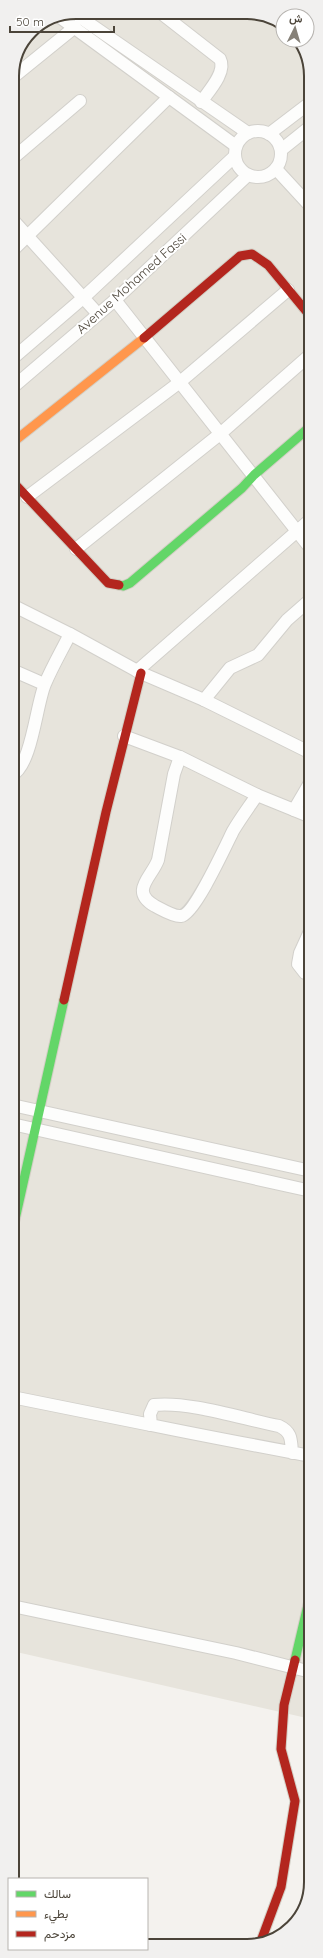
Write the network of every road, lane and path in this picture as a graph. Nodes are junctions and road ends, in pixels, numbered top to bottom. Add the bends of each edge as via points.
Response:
1 (83, 19) edge
2 (168, 19) edge
3 (65, 20) edge
4 (76, 27) junction
5 (19, 72) edge
6 (169, 97) junction
7 (80, 101) dead end
8 (201, 102) junction
9 (304, 107) edge
10 (304, 132) edge
11 (248, 133) junction
12 (270, 134) junction
13 (281, 150) junction
14 (236, 151) junction
15 (19, 153) edge
16 (276, 169) junction
17 (248, 175) junction
18 (304, 199) edge
19 (19, 227) edge
20 (28, 238) junction
21 (19, 246) edge
22 (288, 290) junction
23 (83, 298) junction
24 (115, 300) junction
25 (304, 309) edge
26 (98, 314) junction
27 (144, 338) junction
28 (19, 353) edge
29 (304, 360) edge
30 (19, 382) edge
31 (180, 382) junction
32 (304, 432) edge
33 (220, 434) junction
34 (19, 436) edge
35 (254, 475) junction
36 (19, 488) edge
37 (27, 497) junction
38 (304, 525) edge
39 (298, 530) junction
40 (304, 539) edge
41 (76, 549) junction
42 (304, 605) edge
43 (19, 608) edge
44 (70, 634) junction
45 (139, 672) junction
46 (19, 673) edge
47 (44, 684) junction
48 (204, 700) junction
49 (124, 736) junction
50 (304, 750) edge
51 (180, 757) junction
52 (19, 770) edge
53 (304, 793) edge
54 (257, 795) junction
55 (294, 810) junction
56 (304, 814) edge
57 (304, 944) edge
58 (304, 971) edge
59 (19, 1107) edge
60 (41, 1112) junction
61 (19, 1126) edge
62 (36, 1130) junction
63 (304, 1169) edge
64 (304, 1189) edge
65 (19, 1203) edge
66 (19, 1398) edge
67 (151, 1425) junction
68 (292, 1453) junction
69 (304, 1455) edge
70 (19, 1607) edge
71 (304, 1623) edge
72 (294, 1667) junction
73 (304, 1670) edge
74 (263, 1937) edge

1 - 8 street
2 - 8 street via 222,63 221,72
3 - 4 street
4 - 5 street
4 - 6 street
6 - 14 street
6 - 20 street
7 - 15 street
8 - 11 street
9 - 12 street
10 - 13 street
11 - 12 street via 259,131
11 - 14 street, Avenue Mohamed Fassi via 241,139
12 - 13 street via 278,140
13 - 16 street via 281,160
14 - 17 street via 239,167
14 - 23 street, Avenue Mohamed Fassi
16 - 17 street via 268,175
16 - 18 street
17 - 24 street, Avenue Mohamed Fassi
19 - 20 street
20 - 21 street
20 - 23 street
22 - 25 street
22 - 27 street via 268,265 252,254 240,256
22 - 31 street
23 - 26 street
23 - 28 street, Avenue Mohamed Fassi
24 - 26 street, Avenue Mohamed Fassi
24 - 27 street
26 - 30 street, Avenue Mohamed Fassi
27 - 31 street
27 - 34 street
29 - 33 street
31 - 33 street
31 - 37 street
32 - 35 street
33 - 35 street
33 - 41 street
35 - 39 street
35 - 41 street via 130,583 123,586 108,583
36 - 37 street
37 - 41 street
38 - 39 street
39 - 40 street
39 - 45 street
42 - 48 street via 287,620 258,655 230,668
43 - 44 street
44 - 45 street
44 - 47 street
45 - 48 street
45 - 49 street
46 - 47 street
47 - 52 street via 29,747
48 - 50 street
49 - 51 street
49 - 60 street via 82,913
51 - 54 street
51 - 54 street via 174,774 158,860 144,882 145,895 155,906 176,915 186,914 203,890 234,831
53 - 55 street
54 - 55 street
55 - 56 street
57 - 58 street via 298,964
59 - 60 street
60 - 62 street
60 - 63 street
61 - 62 street
62 - 64 street
62 - 65 street
66 - 67 street
67 - 68 street
67 - 68 street via 150,1414 154,1405 187,1406 286,1429 291,1435
68 - 69 street
70 - 72 street
71 - 72 street
72 - 73 street
72 - 74 street via 284,1705 281,1749 296,1801 281,1888

